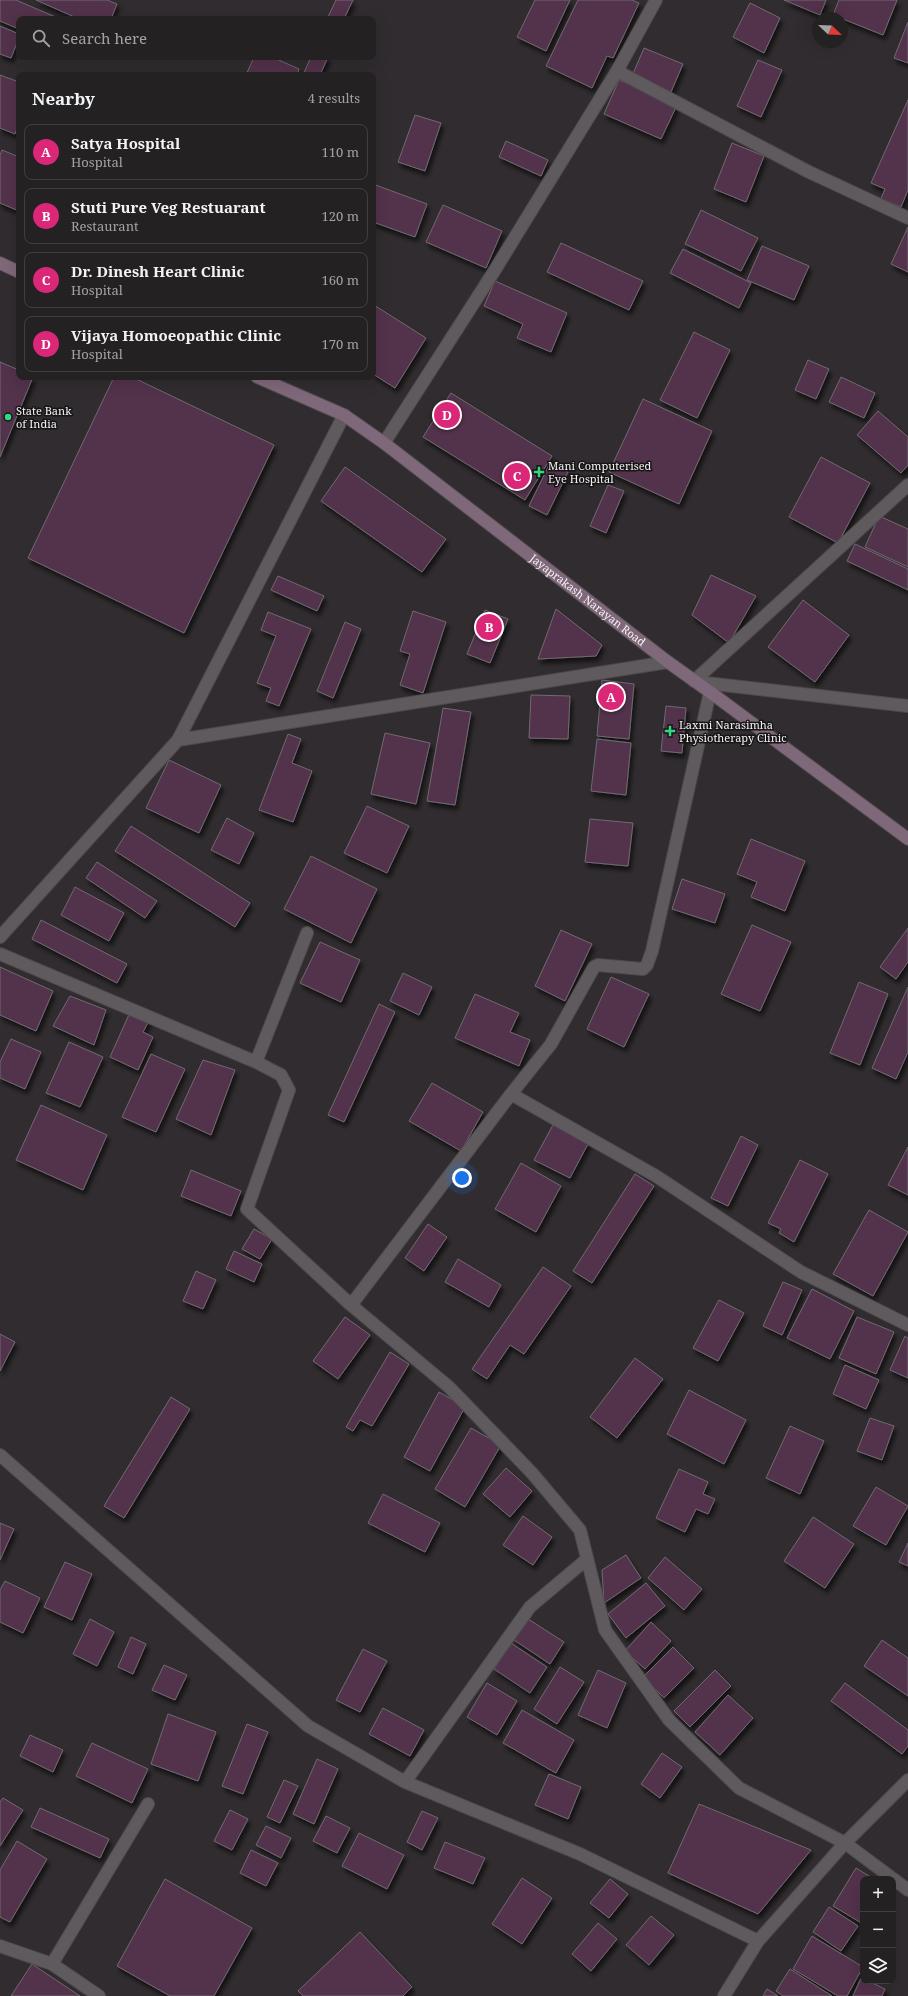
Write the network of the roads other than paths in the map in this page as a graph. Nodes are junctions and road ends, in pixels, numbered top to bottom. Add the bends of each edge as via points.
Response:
1 (656, 0) edge
2 (617, 71) junction
3 (908, 218) edge
4 (0, 263) edge
5 (16, 271) edge
6 (264, 380) edge
7 (344, 415) junction
8 (384, 443) junction
9 (908, 485) edge
10 (668, 662) junction
11 (694, 681) junction
12 (710, 692) junction
13 (908, 706) edge
14 (178, 740) junction
15 (908, 839) edge
16 (307, 933) dead end
17 (0, 937) edge
18 (0, 954) edge
19 (256, 1062) junction
20 (511, 1094) junction
21 (351, 1305) junction
22 (908, 1324) edge
23 (1, 1458) edge
24 (587, 1559) junction
25 (908, 1780) edge
26 (405, 1782) junction
27 (148, 1804) dead end
28 (844, 1843) junction
29 (908, 1890) edge
30 (758, 1941) junction
31 (0, 1946) edge
32 (52, 1964) junction
33 (99, 1996) edge
34 (724, 1996) edge

1 - 2 street
2 - 3 street via 809,172
2 - 8 street
4 - 5 street
6 - 7 street, Jayaprakash Narayan Road
7 - 8 street, Jayaprakash Narayan Road
7 - 14 street
8 - 10 street, Jayaprakash Narayan Road
9 - 11 street
10 - 11 street, Jayaprakash Narayan Road
10 - 14 street
11 - 12 street, Jayaprakash Narayan Road
11 - 13 street
12 - 15 street, Jayaprakash Narayan Road
12 - 20 street via 647,965 643,969 598,964 594,967 551,1044
14 - 17 street
16 - 19 street
18 - 19 street
19 - 21 street via 281,1075 289,1090 247,1209
20 - 21 street
20 - 22 street via 656,1176 801,1272
21 - 24 street via 449,1387 532,1472 580,1530
23 - 26 street via 308,1726
24 - 26 street via 530,1606
24 - 28 street via 605,1630 669,1720 739,1788
25 - 28 street
26 - 30 street via 580,1854
27 - 32 street
28 - 29 street
28 - 30 street
30 - 34 street
31 - 32 street
32 - 33 street

